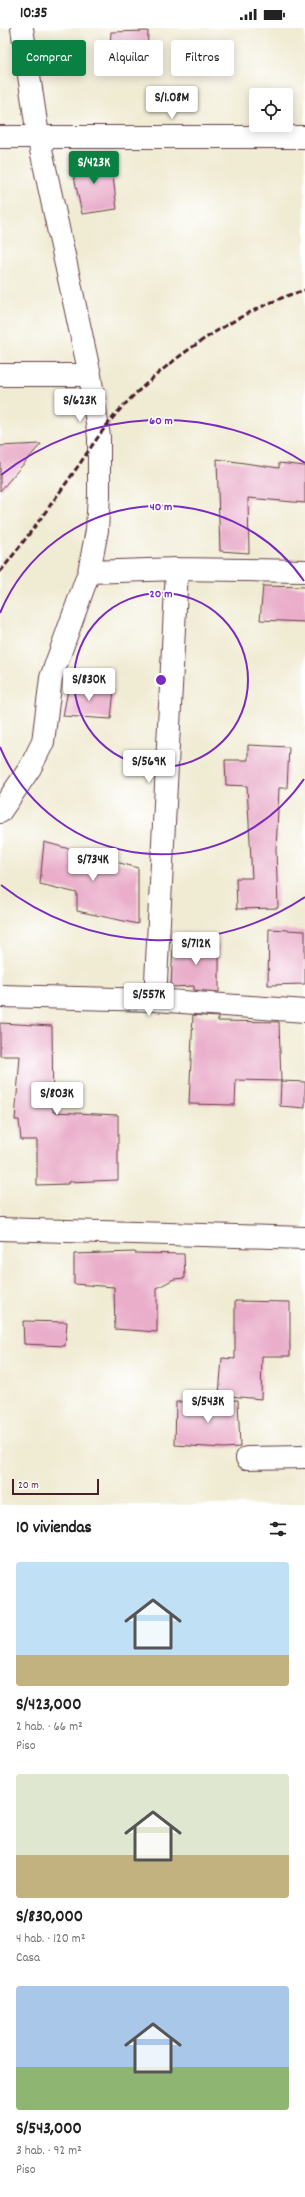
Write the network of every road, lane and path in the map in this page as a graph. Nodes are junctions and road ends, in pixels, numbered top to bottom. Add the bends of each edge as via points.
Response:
1 (22, 28) edge
2 (38, 136) junction
3 (0, 137) edge
4 (305, 137) edge
5 (0, 375) edge
6 (90, 375) junction
7 (178, 569) junction
8 (305, 571) edge
9 (89, 572) junction
10 (0, 812) edge
11 (0, 996) edge
12 (155, 1000) junction
13 (305, 1011) edge
14 (0, 1229) edge
15 (305, 1238) edge
16 (305, 1457) edge
17 (247, 1458) dead end

1 - 2 street
2 - 3 street
2 - 4 street
2 - 6 street
5 - 6 street
6 - 9 street via 99,437 100,468 96,530
7 - 8 street
7 - 9 street
7 - 12 street
9 - 10 street via 51,678 44,742
11 - 12 street
12 - 13 street
14 - 15 street
16 - 17 street

